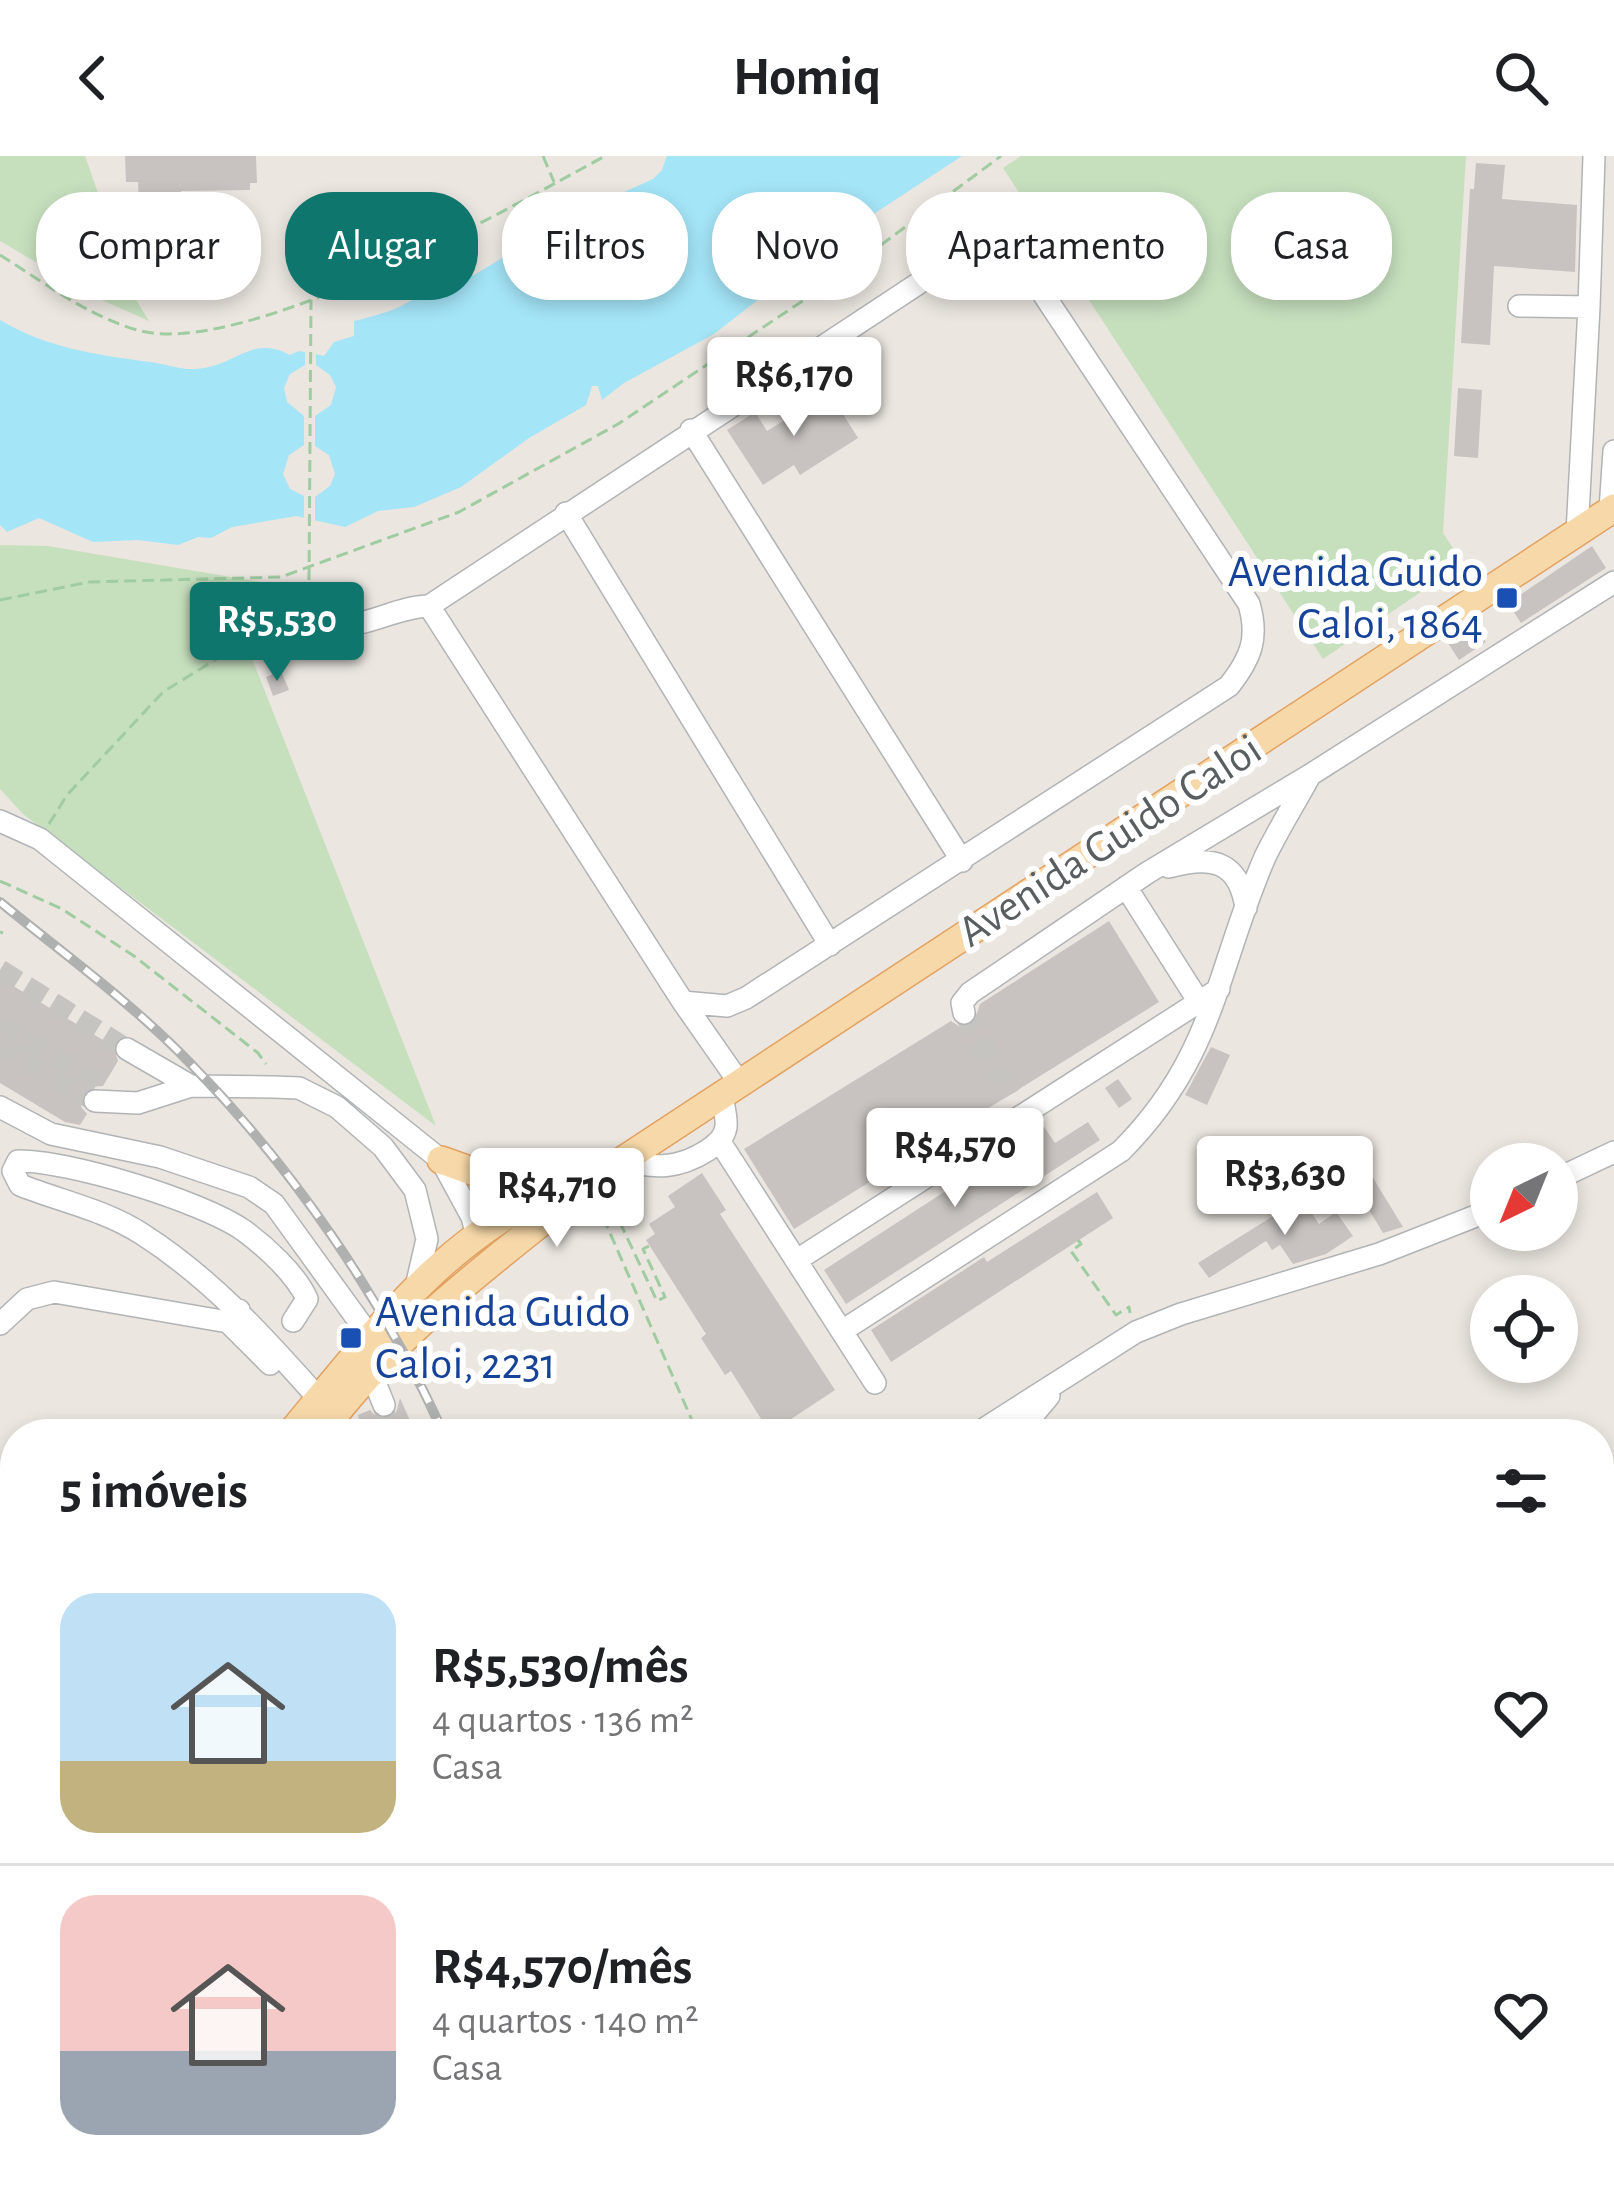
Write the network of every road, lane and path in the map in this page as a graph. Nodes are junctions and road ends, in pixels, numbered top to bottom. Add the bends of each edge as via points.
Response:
1 (543, 156) edge
2 (604, 156) edge
3 (1001, 156) edge
4 (1594, 156) edge
5 (554, 184) junction
6 (478, 222) edge
7 (0, 256) edge
8 (311, 300) joint
9 (1519, 305) dead end
10 (1589, 307) junction
11 (691, 430) junction
12 (1614, 451) edge
13 (1612, 509) edge
14 (566, 513) junction
15 (1577, 532) junction
16 (309, 566) junction
17 (1614, 582) edge
18 (308, 597) junction
19 (0, 600) edge
20 (429, 606) junction
21 (1310, 775) junction
22 (0, 821) edge
23 (40, 839) junction
24 (962, 861) junction
25 (1148, 873) junction
26 (0, 880) edge
27 (1126, 887) junction
28 (1246, 909) junction
29 (830, 945) junction
30 (1220, 989) junction
31 (683, 1002) junction
32 (1199, 1002) junction
33 (964, 1013) dead end
34 (127, 1049) tunnel mouth
35 (191, 1086) junction
36 (255, 1088) junction
37 (732, 1091) junction
38 (99, 1093) tunnel mouth
39 (1010, 1095) tunnel mouth
40 (0, 1107) edge
41 (1023, 1117) junction
42 (720, 1142) junction
43 (1614, 1152) edge
44 (441, 1160) junction
45 (613, 1166) junction
46 (1578, 1169) edge
47 (555, 1189) junction
48 (1470, 1218) edge
49 (477, 1236) junction
50 (1078, 1240) dead end
51 (649, 1246) dead end
52 (797, 1260) junction
53 (470, 1276) junction
54 (416, 1287) junction
55 (1129, 1307) dead end
56 (233, 1316) junction
57 (293, 1321) dead end
58 (0, 1324) edge
59 (842, 1331) junction
60 (371, 1338) junction
61 (372, 1375) junction
62 (1061, 1381) junction
63 (875, 1383) dead end
64 (384, 1405) tunnel mouth
65 (316, 1414) edge
66 (691, 1419) edge
67 (1000, 1419) edge
68 (1029, 1419) edge

1 - 5 path
2 - 5 path
3 - 16 path via 618,424 459,512
4 - 10 street
5 - 6 path
7 - 8 path via 100,315 165,335
8 - 16 path
9 - 10 street
10 - 15 street
11 - 14 street
11 - 24 street
11 - 24 street via 957,258 995,249 1032,277 1249,604 1254,644 1229,686
12 - 13 street
13 - 15 main road, Avenida Guido Caloi
14 - 20 street
14 - 29 street
15 - 37 main road, Avenida Guido Caloi
16 - 18 path
16 - 19 path via 281,577 88,582
17 - 21 street
18 - 20 street via 341,625
18 - 23 path via 163,692 67,795
20 - 31 street
21 - 25 street
21 - 28 street
22 - 23 street
23 - 44 street
24 - 29 street
25 - 27 street
25 - 28 street via 1186,862 1229,868 1242,883
26 - 36 path via 134,956 258,1053 266,1060
27 - 32 street
27 - 33 street via 970,993
28 - 30 street
29 - 31 street via 727,1006
30 - 32 street
30 - 59 street via 1183,1076 1121,1151
31 - 37 street
32 - 41 street
34 - 35 street
35 - 36 street
35 - 38 street via 138,1103
36 - 54 street via 299,1088 337,1107 382,1147 415,1190 425,1220
37 - 42 street
37 - 45 main road, Avenida Guido Caloi
39 - 41 street
40 - 60 street via 51,1134 249,1186 274,1204
41 - 52 street
42 - 45 street via 673,1167
42 - 52 street
43 - 46 street
44 - 47 main road via 514,1186
44 - 49 street
45 - 47 main road, Avenida Guido Caloi
45 - 53 main road, Avenida Guido Caloi
47 - 49 main road, Avenida Guido Caloi
48 - 62 street via 1180,1314
49 - 53 main road
49 - 54 main road, Avenida Guido Caloi
50 - 55 path via 1071,1251 1116,1315
51 - 66 path via 664,1298 657,1300 615,1212 603,1217
52 - 59 street
53 - 61 main road, Avenida Guido Caloi
54 - 60 main road, Avenida Guido Caloi
56 - 57 street via 142,1234 20,1185 18,1161 43,1160 158,1192 242,1229 301,1284 307,1299
56 - 58 street via 54,1292 27,1299
56 - 65 street
59 - 63 street
60 - 65 main road, Avenida Guido Caloi
61 - 64 street
61 - 65 main road, Avenida Guido Caloi
62 - 67 street
62 - 68 street

